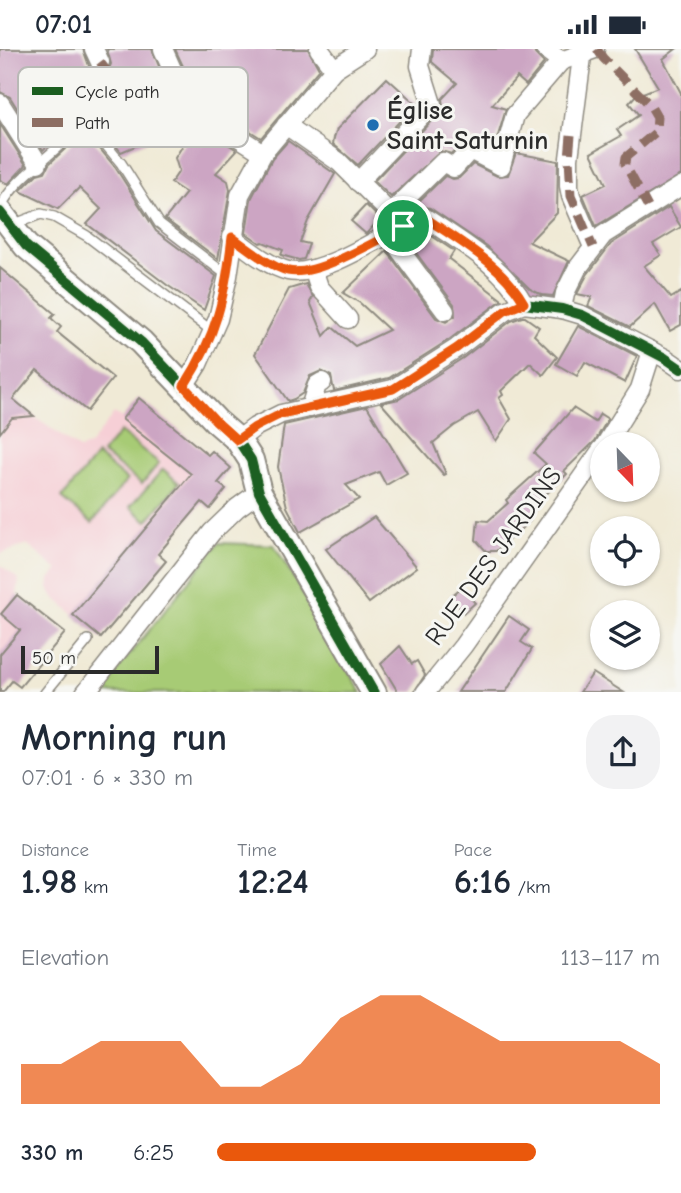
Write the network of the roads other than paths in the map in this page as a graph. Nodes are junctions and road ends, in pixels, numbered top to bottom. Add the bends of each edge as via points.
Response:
1 (163, 49) edge
2 (319, 49) edge
3 (365, 49) edge
4 (422, 49) edge
5 (545, 49) edge
6 (586, 51) edge
7 (561, 61) junction
8 (171, 67) edge
9 (334, 69) junction
10 (0, 103) edge
11 (286, 125) junction
12 (18, 131) edge
13 (248, 143) edge
14 (28, 147) edge
15 (60, 147) edge
16 (108, 147) edge
17 (263, 153) junction
18 (38, 163) junction
19 (358, 182) junction
20 (681, 185) edge
21 (3, 215) edge
22 (394, 225) junction
23 (232, 237) junction
24 (593, 247) junction
25 (316, 269) junction
26 (228, 276) junction
27 (524, 303) junction
28 (562, 309) junction
29 (446, 311) dead end
30 (348, 319) dead end
31 (212, 331) junction
32 (652, 351) junction
33 (681, 369) edge
34 (322, 383) dead end
35 (184, 386) junction
36 (310, 408) junction
37 (614, 432) edge
38 (237, 440) junction
39 (590, 466) edge
40 (259, 492) junction
41 (88, 640) dead end
42 (45, 692) edge
43 (85, 692) edge
44 (374, 692) edge
45 (425, 692) edge

1 - 8 street
2 - 9 street
3 - 9 street
4 - 19 street via 420,66 432,104
5 - 7 street
6 - 7 street
6 - 24 street via 571,135 569,186
7 - 22 street via 515,115 501,166 470,150 454,168 443,162
9 - 11 street
10 - 12 street
11 - 17 street
11 - 19 street via 339,162
13 - 17 street
14 - 18 street
15 - 18 lane
16 - 26 lane via 159,223
17 - 23 street via 240,195
18 - 21 lane via 5,199
19 - 22 street
20 - 24 street via 603,235
21 - 31 lane via 54,217 87,236
21 - 35 main road via 26,246 141,342
22 - 25 street
22 - 27 street via 424,217 477,253 516,289
22 - 29 street
23 - 25 street via 289,271
23 - 26 street
24 - 28 street via 577,269
25 - 30 street via 319,287
26 - 31 street
27 - 28 street
27 - 36 street via 505,311 393,389
28 - 32 street
31 - 35 street
32 - 33 street
32 - 37 street via 640,389
34 - 36 street via 317,385
35 - 38 main road
36 - 38 street via 281,414
38 - 40 main road via 251,460
39 - 45 street, RUE DES JARDINS via 463,646
40 - 43 street via 212,532
40 - 44 main road
41 - 42 lane

